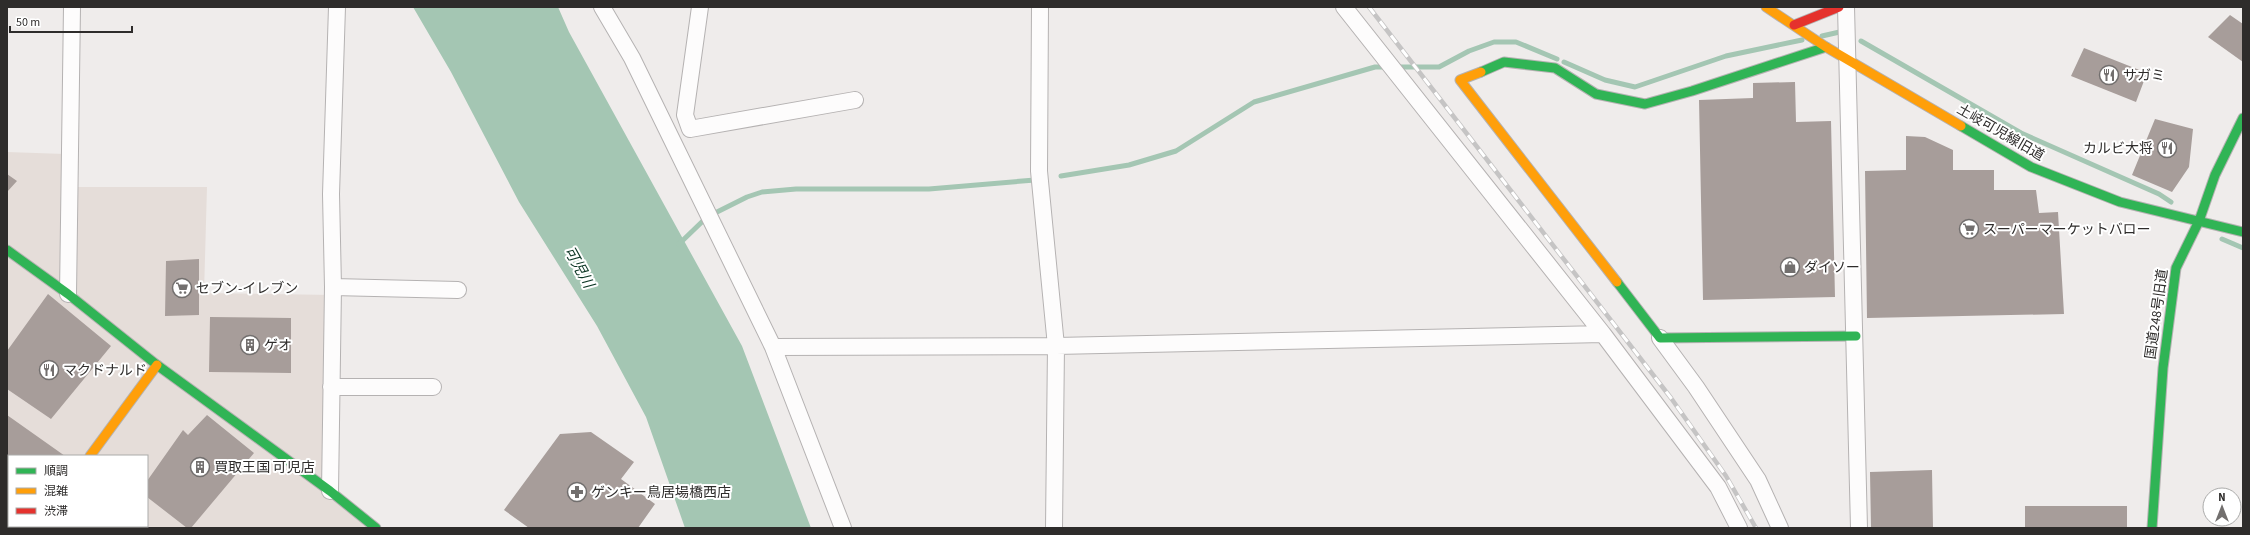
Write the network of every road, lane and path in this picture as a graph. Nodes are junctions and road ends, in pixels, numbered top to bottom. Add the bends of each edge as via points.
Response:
1 (72, 7) edge
2 (337, 7) edge
3 (602, 7) edge
4 (700, 7) edge
5 (1040, 7) edge
6 (1344, 7) edge
7 (1766, 7) edge
8 (1839, 7) edge
9 (1846, 7) edge
10 (1798, 28) junction
11 (1826, 47) junction
12 (1848, 59) junction
13 (855, 100) dead end
14 (2243, 118) edge
15 (2199, 221) junction
16 (2243, 232) edge
17 (7, 250) edge
18 (333, 287) junction
19 (458, 290) dead end
20 (68, 294) junction
21 (1603, 334) junction
22 (1856, 336) junction
23 (1660, 338) junction
24 (1056, 346) junction
25 (773, 347) junction
26 (157, 365) junction
27 (331, 387) junction
28 (433, 387) dead end
29 (91, 455) edge
30 (330, 491) junction
31 (376, 528) edge
32 (843, 528) edge
33 (1054, 528) edge
34 (1739, 528) edge
35 (1780, 528) edge
36 (1858, 528) edge
37 (2152, 528) edge

1 - 20 street
2 - 18 street via 331,194
3 - 25 street via 632,58
4 - 13 street via 685,115 690,129
5 - 24 street via 1039,172
6 - 21 street
7 - 10 street, 土岐可児線旧道
8 - 10 street
9 - 12 street
10 - 11 street, 土岐可児線旧道
11 - 12 street, 土岐可児線旧道
11 - 23 street via 1644,104 1596,94 1555,68 1504,62 1460,80
12 - 15 street, 土岐可児線旧道 via 2031,167 2120,202
12 - 22 street
14 - 15 street, 国道248号旧道 via 2215,175
15 - 16 street, 土岐可児線旧道
15 - 37 street, 国道248号旧道 via 2176,268 2169,313
17 - 20 street
18 - 19 street
18 - 27 street
20 - 26 street
21 - 24 street
21 - 34 street via 1718,487
22 - 23 street
22 - 36 street
23 - 35 street via 1758,480
24 - 25 street
24 - 33 street
25 - 32 street
26 - 29 street
26 - 30 street
27 - 28 street
27 - 30 street
30 - 31 street

